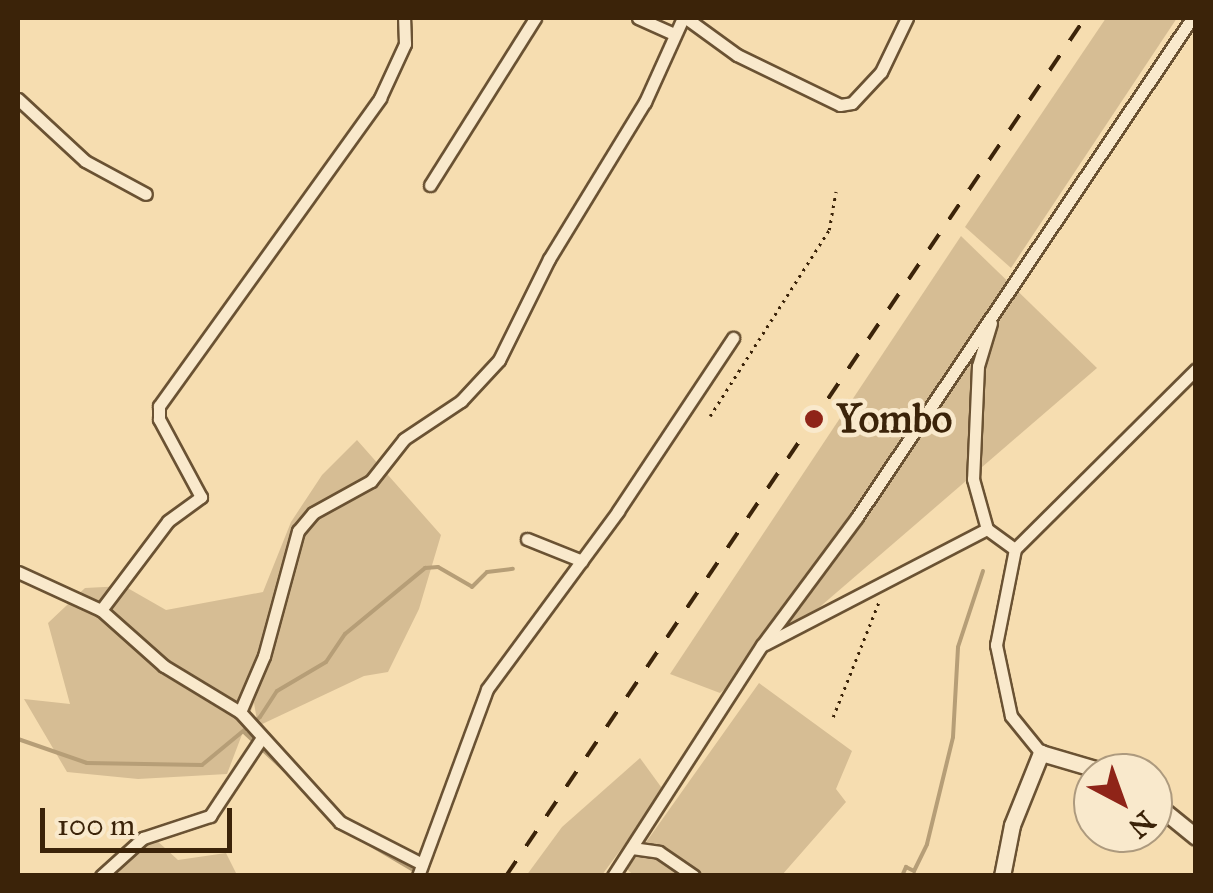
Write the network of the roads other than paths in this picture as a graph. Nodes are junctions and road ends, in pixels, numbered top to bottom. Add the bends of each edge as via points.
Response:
1 (404, 18) edge
2 (535, 18) edge
3 (638, 18) edge
4 (685, 18) edge
5 (907, 18) edge
6 (1188, 23) edge
7 (674, 34) junction
8 (1196, 39) edge
9 (18, 98) edge
10 (430, 185) dead end
11 (146, 194) dead end
12 (996, 310) junction
13 (732, 338) dead end
14 (1196, 369) edge
15 (987, 529) junction
16 (528, 539) dead end
17 (1015, 548) junction
18 (582, 561) junction
19 (18, 572) edge
20 (101, 610) junction
21 (762, 645) junction
22 (240, 712) junction
23 (261, 738) junction
24 (1040, 753) junction
25 (1073, 763) edge
26 (1173, 818) edge
27 (1196, 837) edge
28 (632, 848) junction
29 (420, 870) edge
30 (101, 876) edge
31 (613, 876) edge
32 (694, 876) edge
33 (1002, 876) edge

1 - 20 street via 406,44 380,98 160,406 159,419 200,496 168,521
2 - 10 street
3 - 7 street
4 - 5 street via 737,54 840,105 852,103 881,72
4 - 7 street
6 - 8 street
6 - 12 street
7 - 22 street via 645,102 549,259 499,360 461,401 404,438 372,481 313,514 298,531 264,656
9 - 11 street via 85,162
12 - 15 street via 978,366 975,406 973,479
12 - 21 street
13 - 18 street
14 - 17 street
15 - 17 street
15 - 21 street
16 - 18 street
17 - 24 street via 996,646 1011,716
18 - 29 street via 486,690
19 - 20 street
20 - 22 street via 164,666
21 - 28 street
22 - 23 street
23 - 29 street via 340,822
23 - 30 street via 210,816 143,838
24 - 25 street
24 - 33 street via 1012,826
26 - 27 street
28 - 31 street
28 - 32 street via 659,852

